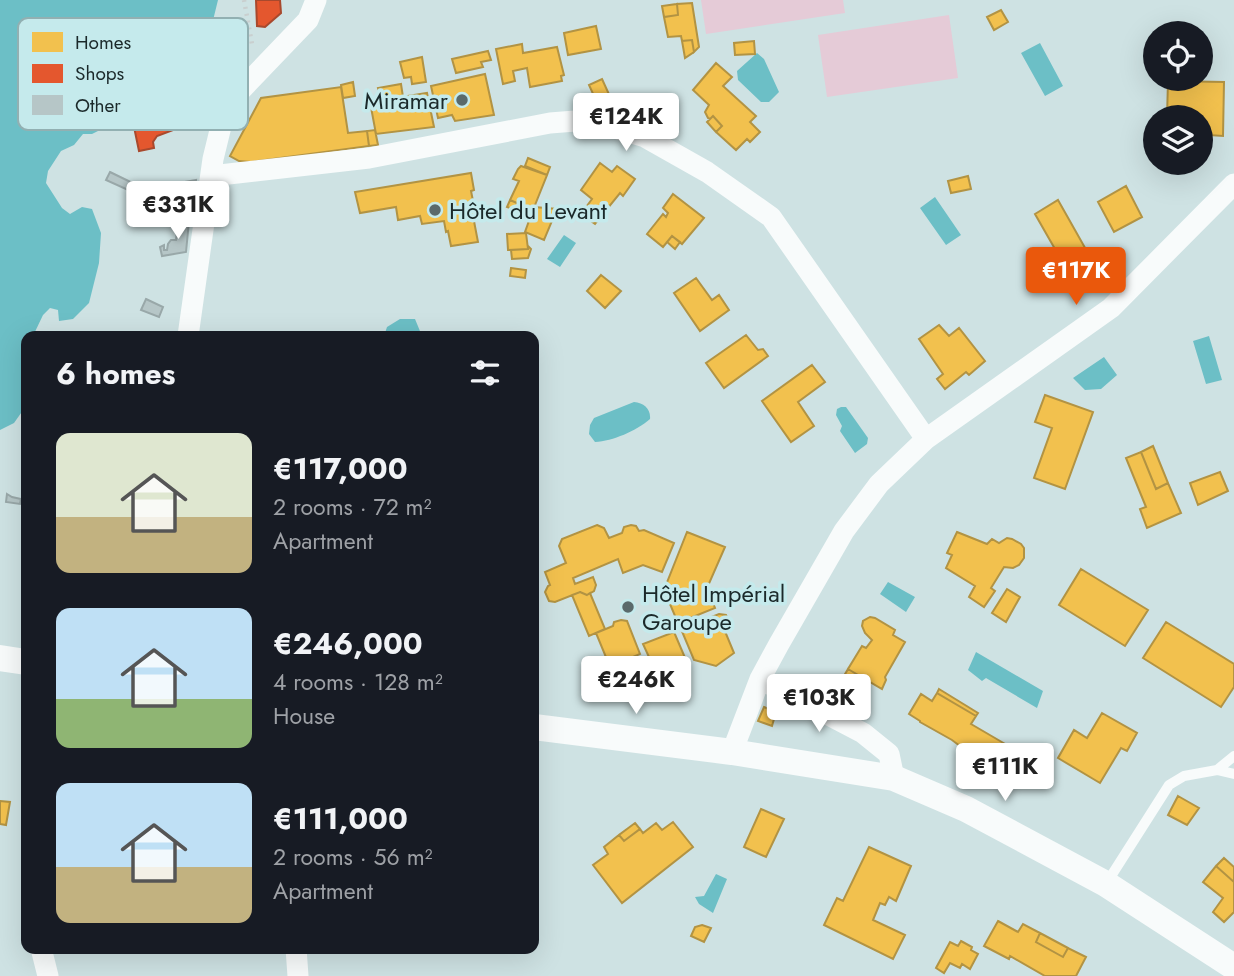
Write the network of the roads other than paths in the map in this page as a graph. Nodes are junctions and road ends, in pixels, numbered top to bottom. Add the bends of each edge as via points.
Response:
1 (316, 0) edge
2 (248, 84) edge
3 (220, 130) edge
4 (211, 176) junction
5 (1234, 184) edge
6 (189, 331) edge
7 (926, 439) junction
8 (0, 658) edge
9 (21, 661) edge
10 (761, 679) junction
11 (539, 728) edge
12 (732, 752) junction
13 (1234, 757) edge
14 (1217, 770) junction
15 (1234, 774) edge
16 (894, 778) junction
17 (1106, 884) junction
18 (42, 954) edge
19 (296, 954) edge
20 (1234, 967) edge
21 (48, 976) edge
22 (298, 976) edge

1 - 2 street via 308,20
3 - 4 street
4 - 6 street
4 - 7 street via 369,158 550,123 588,120 645,137 707,172 771,217
5 - 7 street via 1111,308
7 - 10 street via 879,484 844,531
8 - 9 street
10 - 12 street
10 - 16 street via 863,733 889,754
11 - 12 street
12 - 16 street
13 - 14 lane
14 - 15 lane
14 - 17 lane via 1184,776 1169,785
16 - 17 street via 966,809
17 - 20 street
18 - 21 street
19 - 22 street

